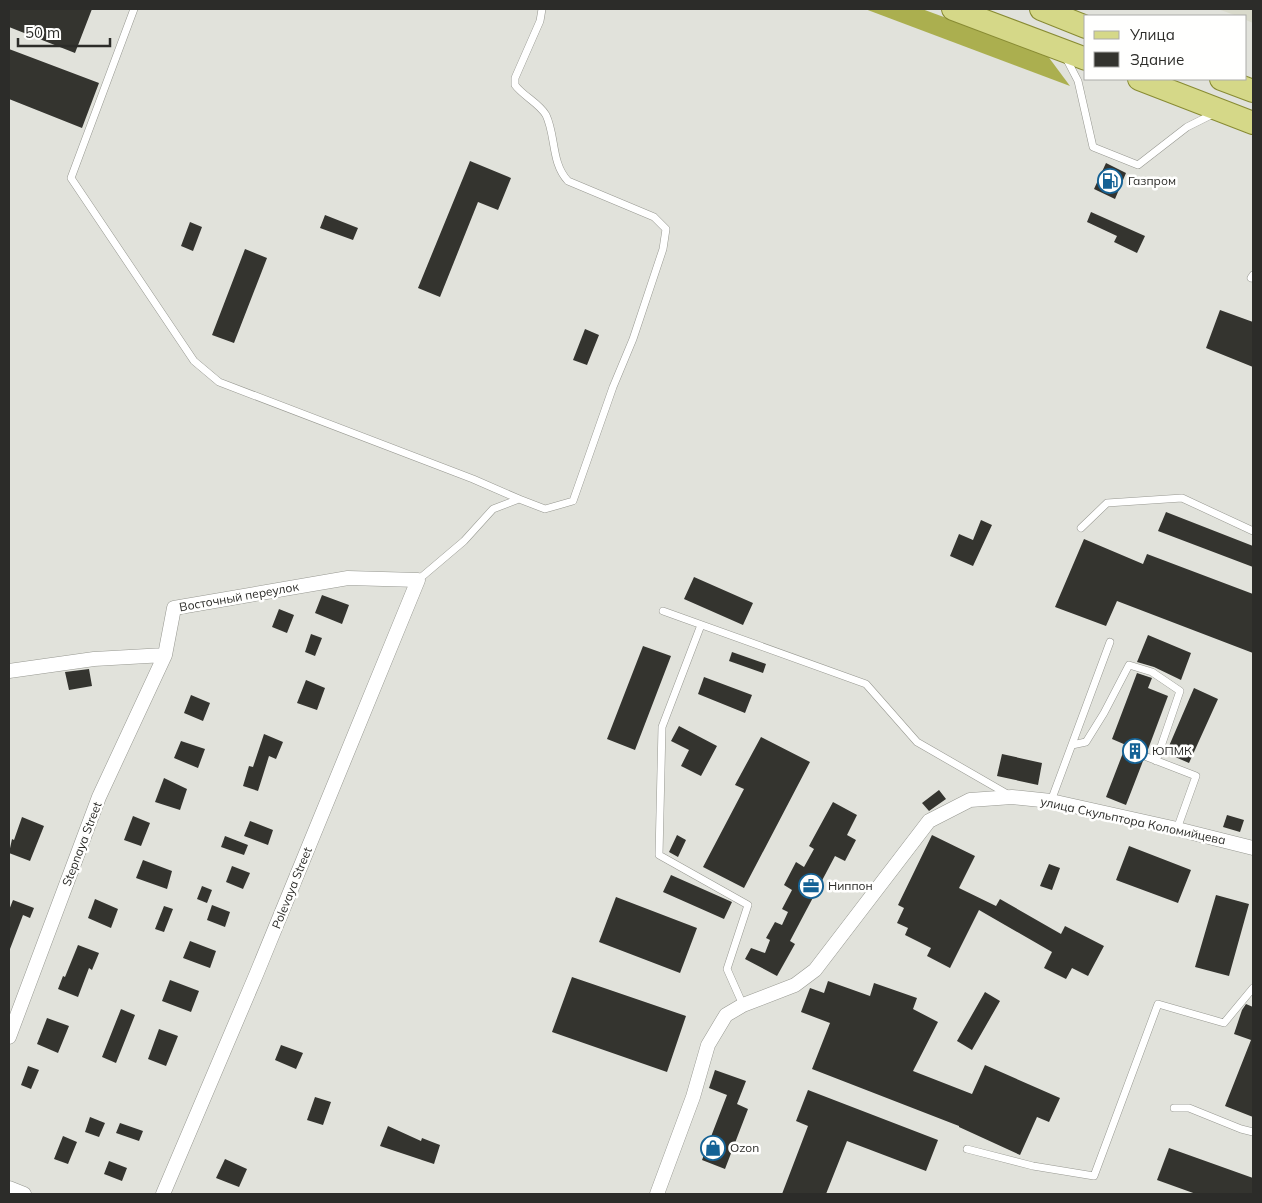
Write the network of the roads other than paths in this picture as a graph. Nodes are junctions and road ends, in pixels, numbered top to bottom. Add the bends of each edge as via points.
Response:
1 (134, 9) edge
2 (542, 9) edge
3 (953, 9) edge
4 (1040, 9) edge
5 (1082, 26) edge
6 (1062, 49) junction
7 (1084, 57) edge
8 (1142, 80) edge
9 (1224, 80) edge
10 (1253, 91) edge
11 (1221, 110) junction
12 (1253, 123) edge
13 (519, 499) junction
14 (1081, 528) dead end
15 (1253, 530) edge
16 (418, 580) junction
17 (663, 610) dead end
18 (701, 624) junction
19 (1110, 642) dead end
20 (165, 655) junction
21 (9, 671) edge
22 (1072, 744) junction
23 (1147, 757) dead end
24 (1156, 761) junction
25 (1012, 797) junction
26 (1051, 802) junction
27 (1177, 828) junction
28 (1253, 848) edge
29 (1253, 988) edge
30 (743, 1005) junction
31 (9, 1037) edge
32 (1174, 1108) dead end
33 (1253, 1132) edge
34 (967, 1149) dead end
35 (9, 1188) edge
36 (24, 1194) edge
37 (163, 1194) edge
38 (657, 1194) edge

1 - 13 lane via 71,178 194,362 219,382
2 - 13 lane via 515,85 544,112 562,174 568,181 654,217 666,229 664,249 573,501 544,509
3 - 6 main road
4 - 5 main road
6 - 7 main road
6 - 11 lane via 1078,81 1093,147 1138,165 1187,127
8 - 11 main road
9 - 10 main road
11 - 12 main road
13 - 16 lane via 493,509 464,541
14 - 15 lane via 1107,503 1182,498
16 - 20 street, Восточный переулок via 348,578 174,608
16 - 37 street, Polevaya Street
17 - 18 lane
18 - 25 lane via 866,684 917,742
18 - 30 lane via 662,727 659,855 748,905 727,969
19 - 22 lane
20 - 21 street via 94,659
20 - 31 street, Stepnaya Street via 99,797
22 - 24 lane via 1086,742 1129,665 1152,672 1180,692
22 - 26 lane
23 - 24 lane
24 - 27 lane via 1196,776
25 - 26 street, улица Скульптора Коломийцева
25 - 30 street, улица Скульптора Коломийцева via 970,800 929,821 815,970 794,985
26 - 27 street, улица Скульптора Коломийцева
27 - 28 street, улица Скульптора Коломийцева
29 - 34 lane via 1224,1023 1158,1004 1094,1176 1033,1166
30 - 38 street, улица Скульптора Коломийцева via 726,1015 708,1045 693,1097
32 - 33 lane via 1189,1108
35 - 36 street

